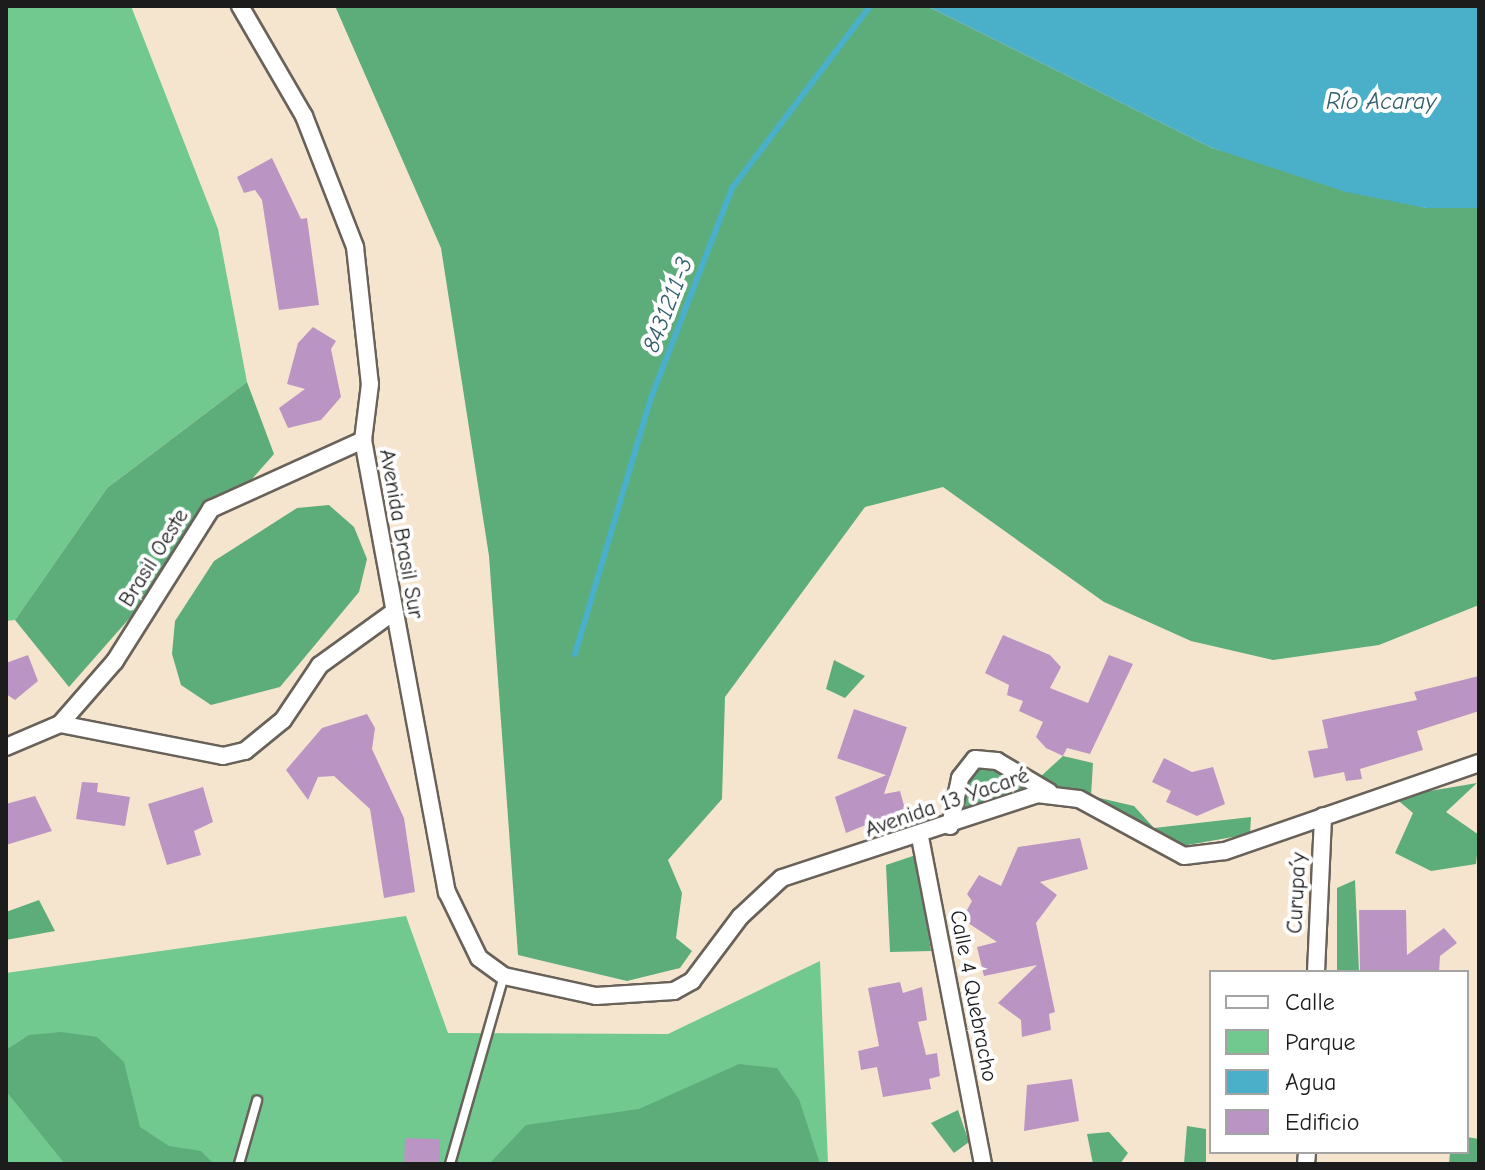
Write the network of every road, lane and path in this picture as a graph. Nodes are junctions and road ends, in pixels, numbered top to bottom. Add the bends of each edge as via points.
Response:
1 (240, 6) edge
2 (363, 440) junction
3 (392, 613) junction
4 (60, 724) junction
5 (6, 747) edge
6 (1479, 763) edge
7 (1049, 792) junction
8 (1323, 816) junction
9 (950, 826) junction
10 (920, 837) junction
11 (1316, 970) edge
12 (504, 976) junction
13 (257, 1101) dead end
14 (239, 1164) edge
15 (450, 1164) edge
16 (983, 1164) edge

1 - 2 street, Avenida Brasil Sur via 304,116 355,247 370,384
2 - 3 street, Avenida Brasil Sur
2 - 4 street, Brasil Oeste via 211,509 115,661
3 - 4 street via 320,665 283,720 245,751 223,756
3 - 12 street, Avenida Brasil Sur via 447,892 479,958
4 - 5 street, Brasil Oeste
6 - 8 street, Avenida 13 Yacaré
7 - 8 street, Avenida 13 Yacaré via 1079,799 1184,856 1225,851
7 - 9 street, Avenida 13 Yacaré
7 - 9 street via 997,761 975,759 960,778
8 - 11 street, Curupa´y
9 - 10 street, Avenida 13 Yacaré
10 - 12 street, Avenida 13 Yacaré via 782,878 740,917 692,981 674,991 596,996
10 - 16 street, Calle 4 Quebracho
12 - 15 lane
13 - 14 lane

